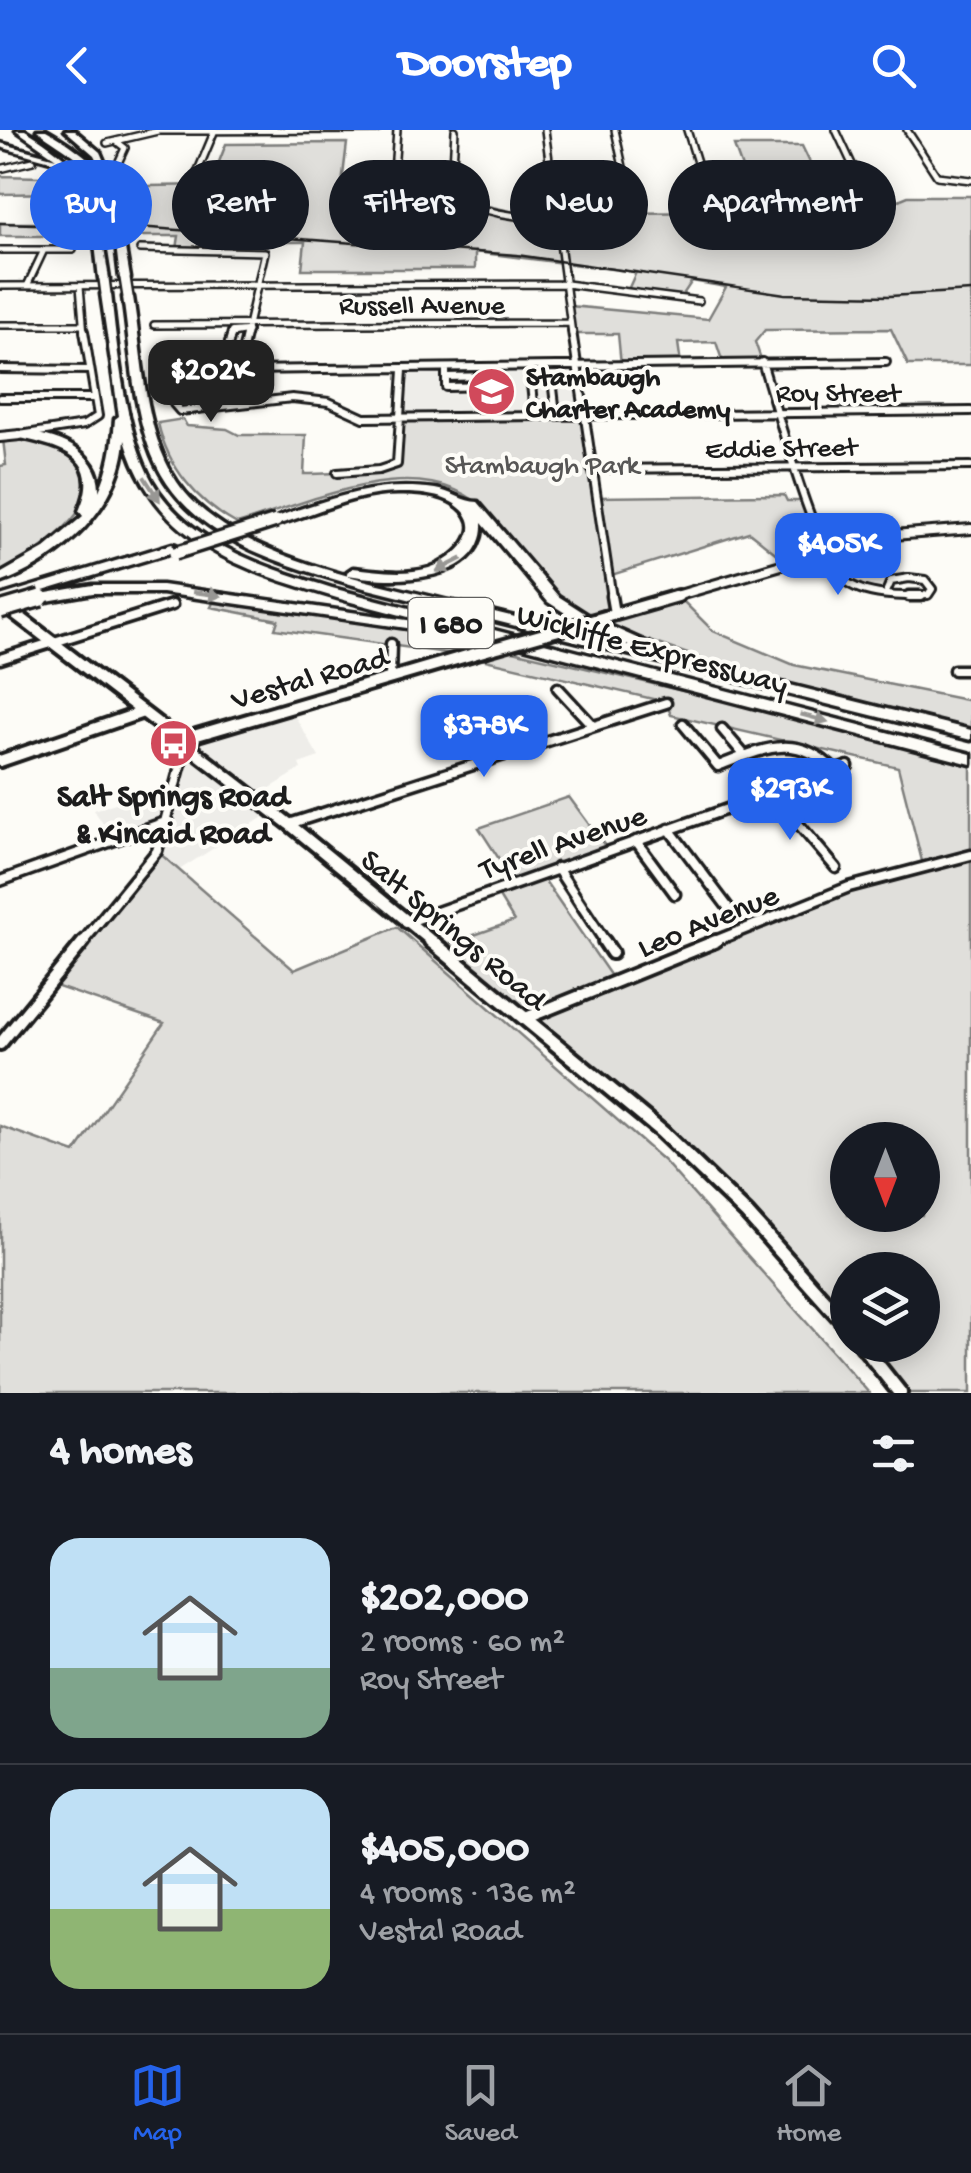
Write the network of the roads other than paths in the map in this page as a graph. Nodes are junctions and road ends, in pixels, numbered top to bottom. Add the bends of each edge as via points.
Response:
1 (20, 130) edge
2 (41, 130) edge
3 (70, 130) edge
4 (215, 130) edge
5 (281, 130) edge
6 (377, 130) edge
7 (397, 130) edge
8 (455, 130) edge
9 (545, 130) edge
10 (615, 130) edge
11 (687, 130) edge
12 (836, 130) edge
13 (908, 130) edge
14 (116, 141) junction
15 (107, 143) dead end
16 (0, 144) edge
17 (51, 160) edge
18 (65, 160) edge
19 (86, 160) edge
20 (102, 160) edge
21 (119, 160) edge
22 (202, 160) edge
23 (394, 160) edge
24 (453, 160) edge
25 (549, 160) edge
26 (621, 160) edge
27 (696, 160) edge
28 (850, 160) edge
29 (30, 162) edge
30 (0, 169) edge
31 (971, 180) edge
32 (0, 250) edge
33 (30, 250) edge
34 (44, 250) edge
35 (100, 250) edge
36 (120, 250) edge
37 (152, 250) edge
38 (562, 250) edge
39 (566, 284) junction
40 (258, 285) junction
41 (0, 286) edge
42 (27, 286) junction
43 (80, 286) junction
44 (698, 301) dead end
45 (570, 322) junction
46 (154, 324) dead end
47 (82, 325) junction
48 (0, 326) edge
49 (248, 328) junction
50 (762, 362) junction
51 (886, 362) dead end
52 (115, 366) junction
53 (576, 366) junction
54 (239, 368) junction
55 (0, 369) edge
56 (90, 370) junction
57 (403, 370) junction
58 (158, 371) dead end
59 (446, 373) junction
60 (530, 374) dead end
61 (553, 388) dead end
62 (0, 398) edge
63 (94, 398) junction
64 (230, 403) junction
65 (533, 405) junction
66 (778, 411) junction
67 (971, 411) edge
68 (534, 414) junction
69 (582, 414) junction
70 (401, 417) junction
71 (20, 434) junction
72 (0, 437) edge
73 (154, 441) junction
74 (796, 466) junction
75 (971, 466) edge
76 (591, 469) junction
77 (337, 474) dead end
78 (269, 521) junction
79 (971, 529) edge
80 (830, 550) junction
81 (5, 577) edge
82 (887, 590) junction
83 (35, 595) junction
84 (0, 605) edge
85 (172, 605) dead end
86 (610, 615) junction
87 (54, 642) junction
88 (392, 644) dead end
89 (0, 659) edge
90 (954, 670) dead end
91 (971, 670) edge
92 (639, 672) junction
93 (728, 677) junction
94 (390, 679) junction
95 (558, 688) dead end
96 (666, 702) dead end
97 (143, 712) junction
98 (683, 724) dead end
99 (593, 726) junction
100 (722, 729) dead end
101 (971, 735) edge
102 (186, 745) junction
103 (745, 756) junction
104 (971, 759) edge
105 (0, 760) edge
106 (848, 766) dead end
107 (835, 770) junction
108 (772, 792) junction
109 (168, 821) junction
110 (290, 824) junction
111 (669, 829) junction
112 (636, 840) junction
113 (971, 855) edge
114 (557, 868) junction
115 (836, 868) dead end
116 (0, 881) edge
117 (675, 894) dead end
118 (730, 910) dead end
119 (406, 923) junction
120 (612, 953) dead end
121 (18, 1020) junction
122 (522, 1020) junction
123 (0, 1027) edge
124 (0, 1044) edge
125 (830, 1308) edge
126 (875, 1362) edge
127 (900, 1393) edge

1 - 18 highway, Wickliffe Expressway / I 680
2 - 19 highway
3 - 20 highway, Wickliffe Expressway
4 - 5 street
4 - 14 street via 158,130
4 - 22 street
5 - 6 street
7 - 23 street
8 - 24 street
9 - 25 street
10 - 26 street
11 - 27 street
12 - 28 street
13 - 31 street via 937,176
14 - 15 street
14 - 21 street via 125,148
16 - 17 highway
29 - 30 street
32 - 33 street
34 - 42 street
35 - 52 highway, Wickliffe Expressway / I 680, bridge
36 - 73 highway, Wickliffe Expressway / I 680, bridge
37 - 40 street via 256,249 265,252
38 - 39 street
39 - 40 street
39 - 44 street
39 - 45 street
40 - 43 street
40 - 49 street
41 - 42 street
42 - 43 street
43 - 47 street
45 - 49 street, Russell Avenue
45 - 53 street
46 - 49 street, Russell Avenue
47 - 48 street
47 - 56 street
49 - 54 street
49 - 54 street via 232,332 223,364
50 - 51 street
50 - 53 street
50 - 66 street
52 - 81 highway via 121,433 107,491 72,535
52 -> 92 highway, Wickliffe Expressway / I 680 via 146,482 176,518 229,554 338,594
53 - 59 street
53 - 69 street
54 - 57 street
54 - 58 street
54 - 64 street
55 - 56 street
56 - 63 street
57 - 59 street
57 - 70 street
59 - 59 street via 446,387 492,386 492,376
60 - 65 street
61 - 65 street via 555,405
62 - 63 street
63 - 71 street via 96,419
64 - 64 street, Roy Street via 185,400 173,406 184,411
64 - 70 street, Roy Street via 327,402 357,417
65 - 68 street
66 - 67 street, Roy Street
66 - 69 street, Roy Street
66 - 74 street
68 - 69 street, Roy Street
68 - 70 street, Roy Street
69 - 76 street
70 - 77 street via 397,464
71 - 72 street
71 - 81 highway via 76,453 92,474 94,490 76,523
78 -> 73 highway via 360,496 411,490 463,506 478,535 461,560 423,575 329,566 223,521 183,485
73 - 93 highway, Wickliffe Expressway / I 680 via 189,500 264,550 369,585
74 - 75 street, Eddie Street
74 - 76 street, Eddie Street
74 - 80 street via 820,539
76 - 86 street
78 - 83 highway, bridge
78 - 93 highway via 375,487 410,484 450,492 476,507 568,611
79 - 80 street, Vestal Road via 897,532
80 - 82 street via 844,580
80 - 86 street, Vestal Road
82 - 82 street via 908,597 932,589 913,577 891,580
83 - 84 highway, bridge
83 -> 92 highway via 106,588 185,591 393,620
84 - 87 street, Salt Springs Road
85 - 87 street
86 - 94 street, Vestal Road, bridge
87 - 89 street
87 - 97 street, Salt Springs Road
88 - 94 street
90 - 91 street
92 -> 104 highway, Wickliffe Expressway / I 680
93 - 101 highway, Wickliffe Expressway / I 680
94 - 102 street, Vestal Road via 197,735
95 - 99 street
96 - 99 street
97 - 102 street, Salt Springs Road
97 - 105 street
98 - 103 street via 718,766
99 - 110 street
100 - 103 street
102 - 109 street
102 - 110 street, Salt Springs Road
103 - 107 street via 796,745 811,748
106 - 107 street, Tyrell Avenue
107 - 108 street, Tyrell Avenue
108 - 111 street, Tyrell Avenue
108 - 115 street
109 - 116 street
109 - 121 street via 156,852
110 - 119 street, Salt Springs Road
111 - 112 street, Tyrell Avenue
111 - 118 street
112 - 114 street, Tyrell Avenue
112 - 117 street
113 - 122 street, Leo Avenue via 849,887
114 - 119 street, Tyrell Avenue
114 - 120 street
119 - 122 street, Salt Springs Road
121 - 123 street
121 - 124 street
122 - 125 street, Salt Springs Road via 691,1159
126 - 127 street

